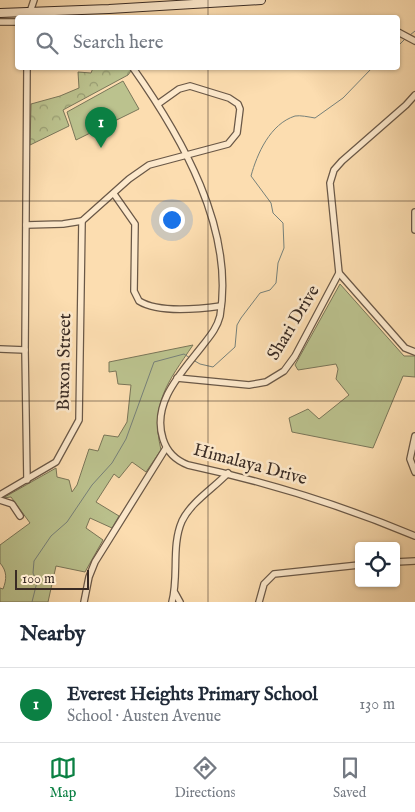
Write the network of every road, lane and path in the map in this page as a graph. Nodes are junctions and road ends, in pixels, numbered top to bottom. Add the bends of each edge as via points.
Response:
1 (34, 0) edge
2 (261, 0) edge
3 (0, 13) edge
4 (109, 14) edge
5 (28, 15) edge
6 (0, 22) edge
7 (15, 22) edge
8 (27, 70) edge
9 (134, 70) edge
10 (415, 95) edge
11 (158, 104) junction
12 (187, 154) junction
13 (114, 194) junction
14 (415, 212) edge
15 (82, 221) junction
16 (26, 225) junction
17 (415, 230) edge
18 (339, 272) junction
19 (221, 306) junction
20 (0, 349) edge
21 (25, 350) junction
22 (415, 352) edge
23 (177, 378) junction
24 (415, 436) edge
25 (166, 448) junction
26 (415, 472) edge
27 (228, 473) junction
28 (27, 480) junction
29 (0, 495) edge
30 (0, 500) edge
31 (20, 516) dead end
32 (415, 536) edge
33 (415, 561) edge
34 (400, 562) edge
35 (355, 566) edge
36 (174, 593) junction
37 (84, 602) edge
38 (172, 602) edge
39 (180, 602) edge
40 (259, 602) edge

1 - 5 street
2 - 4 street
3 - 5 street
4 - 5 street
6 - 7 street
8 - 16 street
9 - 11 street
10 - 18 street via 342,161 331,176
11 - 12 street
11 - 12 street via 179,89 190,86 238,104 240,120 228,144
12 - 13 street via 149,165
12 - 19 street via 218,244
13 - 15 street
13 - 19 street via 135,224 134,292 139,301 154,307 191,309
14 - 17 street
15 - 16 street
15 - 28 street, Buxon Street via 79,420 56,462
16 - 21 street
18 - 22 street via 405,348
18 - 23 street, Shari Drive via 284,371 266,382 249,385
19 - 23 street via 216,326
20 - 21 street
21 - 28 street
23 - 25 street via 162,412 162,436
24 - 26 street via 410,459
25 - 27 street, Himalaya Drive via 180,462
25 - 37 street via 95,562
27 - 32 street, Himalaya Drive via 331,503
27 - 36 street via 182,520 176,544
28 - 29 street, Buxon Street
30 - 31 street via 12,504
33 - 34 street
35 - 40 street via 274,574 264,584
36 - 38 street
36 - 39 street

